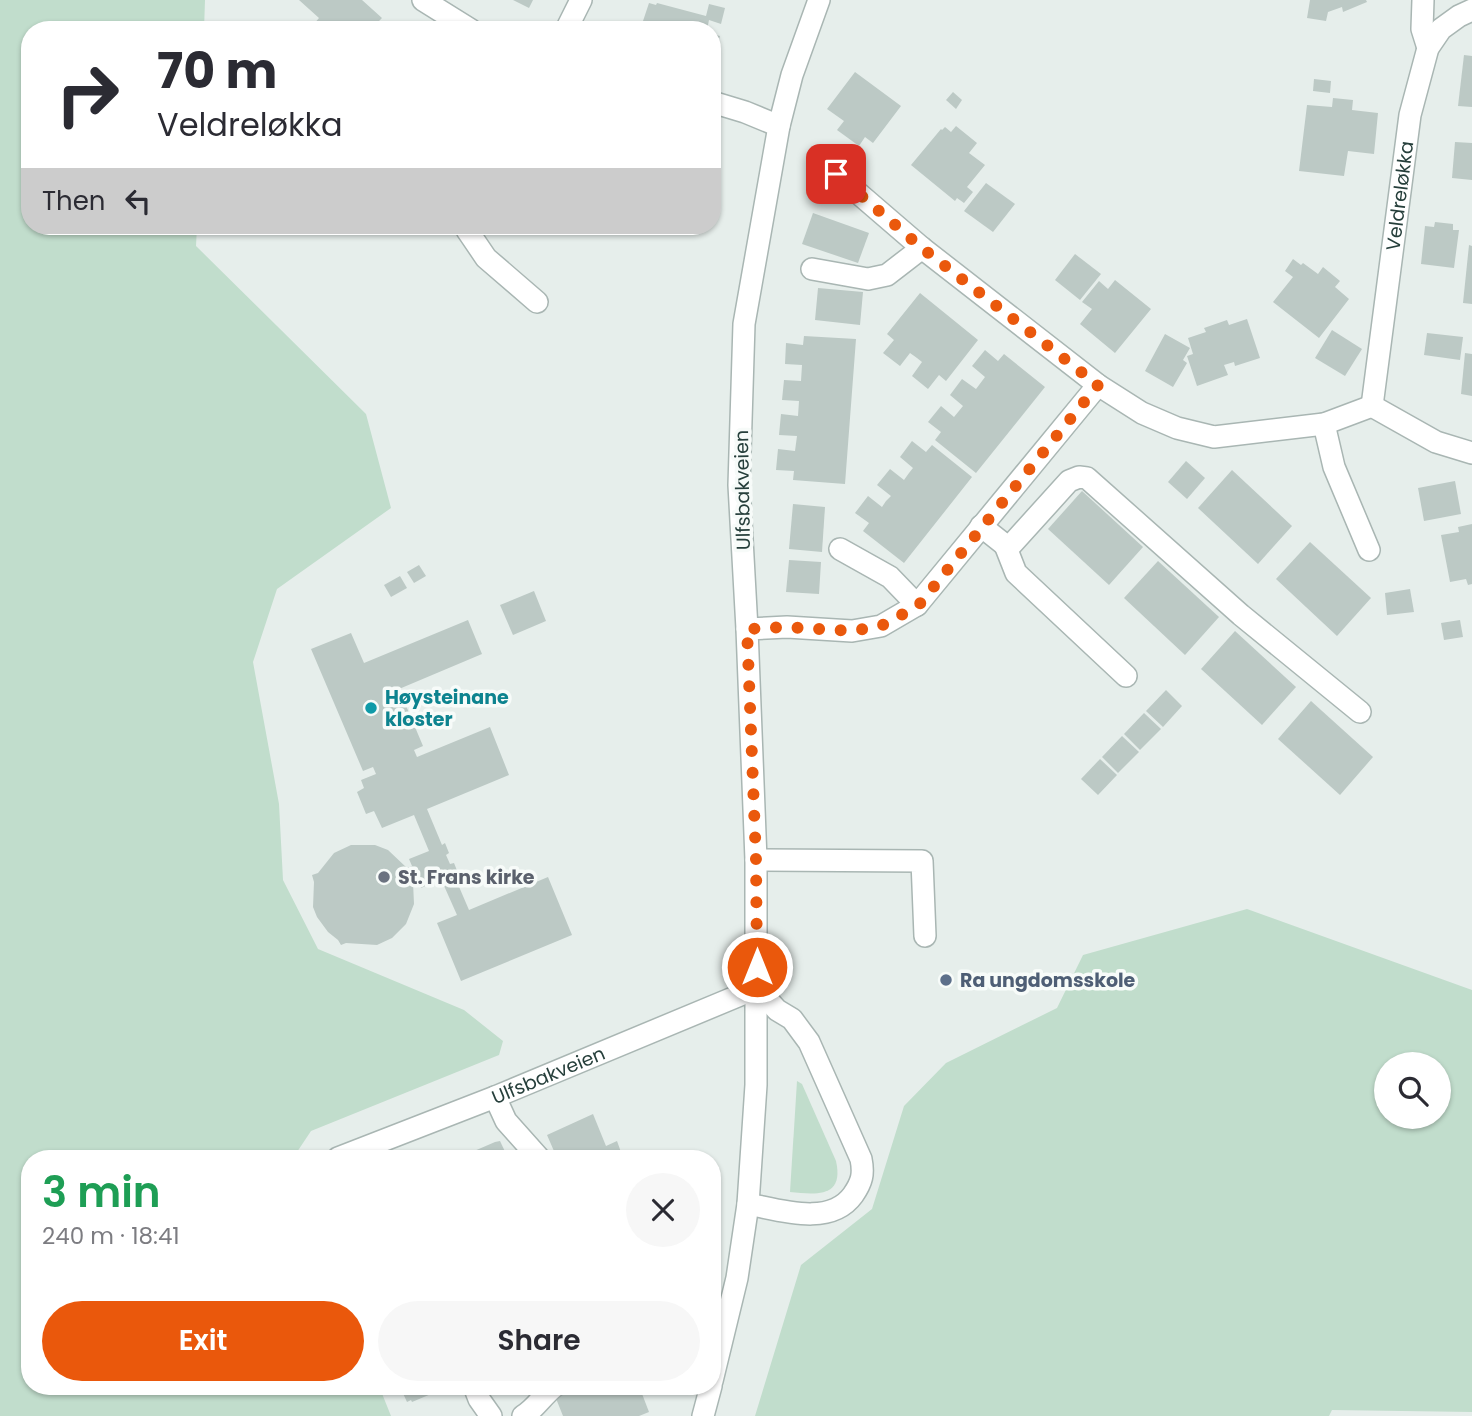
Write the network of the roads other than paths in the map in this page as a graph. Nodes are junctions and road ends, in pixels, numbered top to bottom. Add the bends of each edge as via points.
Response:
1 (423, 0) edge
2 (581, 0) edge
3 (819, 0) edge
4 (1423, 0) edge
5 (1472, 10) edge
6 (457, 21) edge
7 (570, 21) edge
8 (1428, 48) junction
9 (721, 105) edge
10 (779, 126) junction
11 (836, 174) dead end
12 (470, 235) edge
13 (922, 248) junction
14 (812, 269) dead end
15 (537, 302) dead end
16 (1098, 385) junction
17 (1372, 406) junction
18 (1324, 424) junction
19 (1472, 453) edge
20 (981, 526) junction
21 (1005, 545) junction
22 (840, 549) dead end
23 (1369, 550) dead end
24 (918, 606) junction
25 (747, 629) junction
26 (1126, 676) dead end
27 (1360, 712) dead end
28 (756, 860) junction
29 (925, 936) dead end
30 (757, 988) junction
31 (495, 1097) junction
32 (359, 1150) edge
33 (532, 1150) edge
34 (748, 1204) junction
35 (721, 1346) edge
36 (477, 1395) edge
37 (545, 1395) edge
38 (709, 1395) edge
39 (491, 1416) edge
40 (523, 1416) edge
41 (703, 1416) edge

1 - 6 street
2 - 7 street
3 - 10 street, Ulfsbakveien
4 - 8 street via 1422,29
5 - 8 street, Veldreløkka via 1441,29
8 - 17 street, Veldreløkka via 1410,115
9 - 10 street
10 - 25 street, Ulfsbakveien via 744,324 739,485
11 - 13 street
12 - 15 street via 486,258
13 - 14 street via 887,275 868,279
13 - 16 street
16 - 18 street via 1142,413 1214,437
16 - 20 street
17 - 18 street
17 - 19 street via 1436,442
18 - 23 street via 1334,467
20 - 21 street
20 - 24 street
21 - 26 street via 1016,573
21 - 27 street via 1019,539 1069,481 1087,478 1241,615
22 - 24 street via 890,577
24 - 25 street via 881,626 852,631
25 - 28 street, Ulfsbakveien
28 - 29 street via 922,861
28 - 30 street, Ulfsbakveien
30 - 31 street, Ulfsbakveien
30 - 34 street, Ulfsbakveien
30 - 34 street via 792,1019 809,1042 861,1158 863,1174 848,1203 834,1210 800,1214
31 - 32 street, Ulfsbakveien
31 - 33 street via 506,1121
34 - 35 street, Ulfsbakveien
36 - 39 street
37 - 40 street
38 - 41 street, Ulfsbakveien

